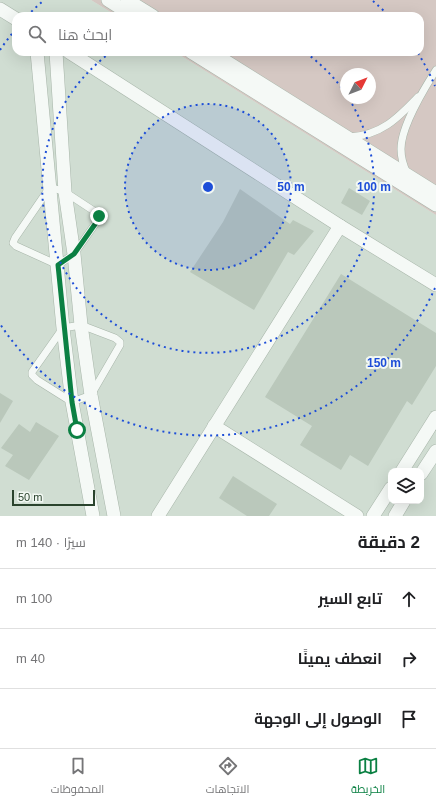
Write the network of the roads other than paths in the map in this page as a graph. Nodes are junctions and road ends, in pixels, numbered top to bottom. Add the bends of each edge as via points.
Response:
1 (108, 0) edge
2 (127, 0) edge
3 (0, 9) edge
4 (127, 12) edge
5 (146, 12) edge
6 (12, 16) edge
7 (38, 56) edge
8 (56, 56) edge
9 (75, 56) edge
10 (197, 56) edge
11 (217, 56) edge
12 (436, 70) edge
13 (421, 94) junction
14 (348, 138) junction
15 (408, 175) junction
16 (50, 187) junction
17 (65, 192) junction
18 (436, 193) edge
19 (436, 205) edge
20 (340, 226) junction
21 (74, 254) junction
22 (58, 265) junction
23 (436, 285) edge
24 (81, 325) junction
25 (63, 328) junction
26 (91, 395) junction
27 (72, 402) junction
28 (436, 417) edge
29 (214, 426) junction
30 (436, 451) edge
31 (404, 468) edge
32 (424, 469) edge
33 (388, 493) edge
34 (402, 504) edge
35 (93, 516) edge
36 (114, 516) edge
37 (158, 516) edge
38 (357, 516) edge
39 (373, 516) edge
40 (394, 516) edge

1 - 4 street
2 - 5 street
3 - 6 street
7 - 16 street
8 - 17 street
9 - 20 street
10 - 19 street
11 - 14 street
12 - 13 lane
13 - 14 lane via 401,115 376,132
13 - 15 lane via 403,135 402,162
14 - 15 street
15 - 18 street
16 - 17 lane
16 - 22 street
16 - 22 lane via 13,243
17 - 21 street
17 - 21 lane via 99,216
20 - 23 street
20 - 29 street
21 - 22 lane
21 - 24 street
22 - 25 street
24 - 25 lane
24 - 26 street
24 - 26 lane via 116,338 120,342
25 - 27 street
25 - 27 lane via 32,375
26 - 27 lane
26 - 36 street
27 - 35 street
28 - 31 street
29 - 37 street
29 - 38 street
30 - 32 street
33 - 39 street
34 - 40 street

